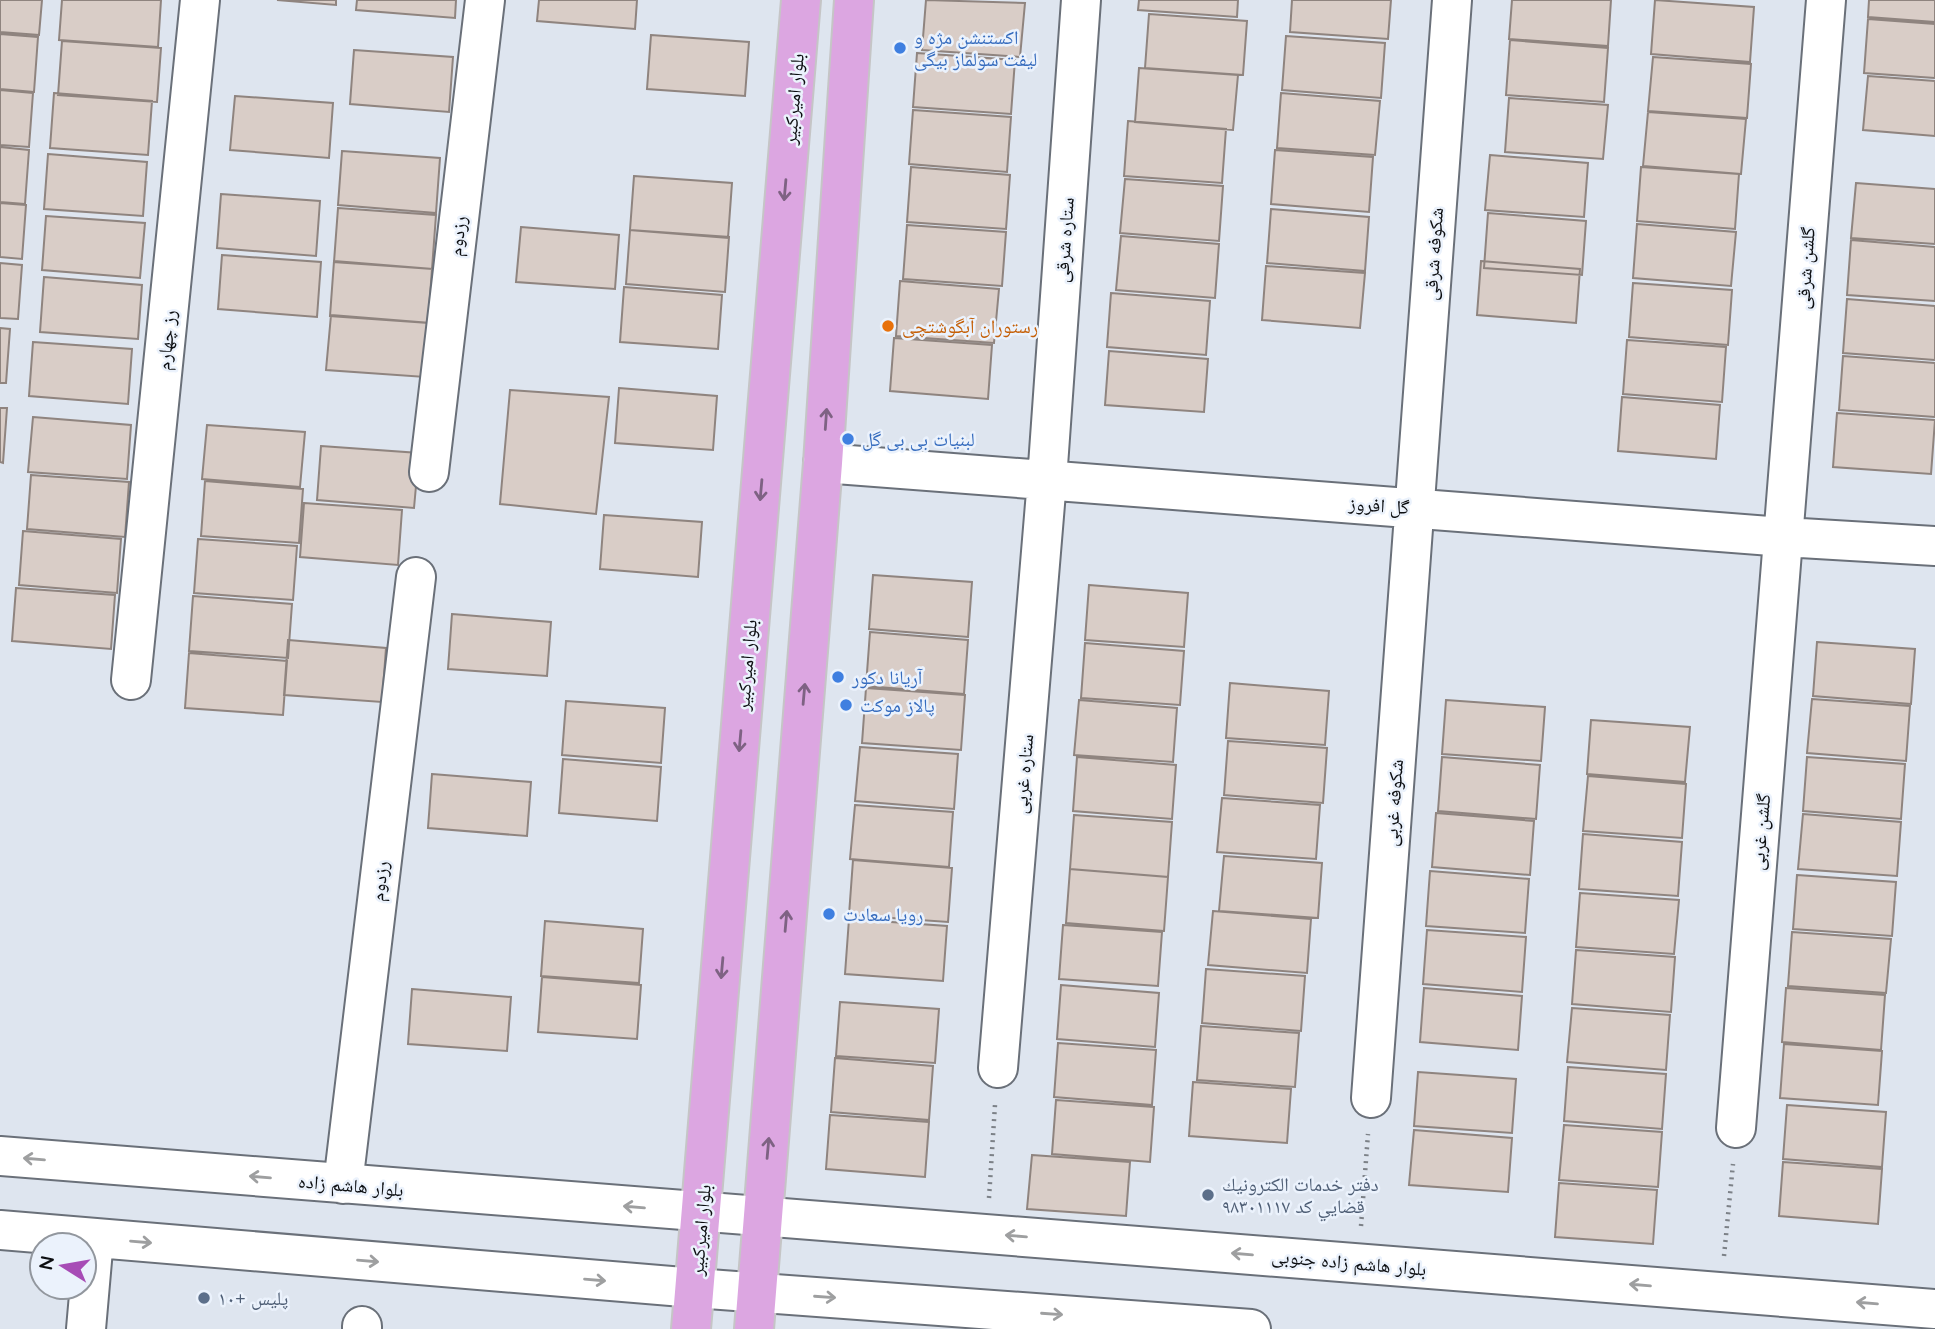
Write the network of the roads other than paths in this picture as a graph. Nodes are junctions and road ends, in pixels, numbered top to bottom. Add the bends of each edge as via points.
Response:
1 (200, 0) edge
2 (485, 0) edge
3 (801, 0) edge
4 (855, 0) edge
5 (1081, 0) edge
6 (1452, 0) edge
7 (1826, 0) edge
8 (823, 463) junction
9 (429, 472) dead end
10 (1047, 480) junction
11 (1415, 508) junction
12 (1784, 537) junction
13 (1935, 547) edge
14 (416, 577) dead end
15 (131, 680) dead end
16 (998, 1068) road end
17 (1371, 1098) road end
18 (1736, 1128) road end
19 (0, 1156) edge
20 (343, 1184) junction
21 (702, 1213) junction
22 (762, 1216) junction
23 (0, 1230) edge
24 (28, 1232) edge
25 (98, 1238) edge
26 (695, 1288) junction
27 (88, 1301) edge
28 (1935, 1309) edge
29 (756, 1310) edge
30 (86, 1329) edge
31 (691, 1329) edge
32 (1251, 1329) edge

1 - 15 street, رز چهارم
2 - 9 street, رزدوم
3 -> 21 main road, بلوار امیرکبیر
8 -> 4 main road
5 - 10 street, ستاره شرقی
6 - 11 street, شکوفه شرقی
7 - 12 street, گلشن شرقی
8 - 10 street, گل افروز
22 -> 8 main road
10 - 11 street, گل افروز
10 - 16 street, ستاره غربی
11 - 12 street, گل افروز
11 - 17 street, شکوفه غربی
12 - 13 street, گل افروز
12 - 18 street, گلشن غربی
14 - 20 street, رزدوم
20 -> 19 street, بلوار هاشم زاده
21 -> 20 street, بلوار هاشم زاده
21 - 22 street, بلوار هاشم زاده
21 - 26 main road, بلوار امیرکبیر
28 -> 22 street, بلوار هاشم زاده جنوبی
22 - 29 main road
23 - 24 street
25 -> 26 street
26 - 29 street
26 - 31 main road, بلوار امیرکبیر
27 - 30 street
29 -> 32 street

